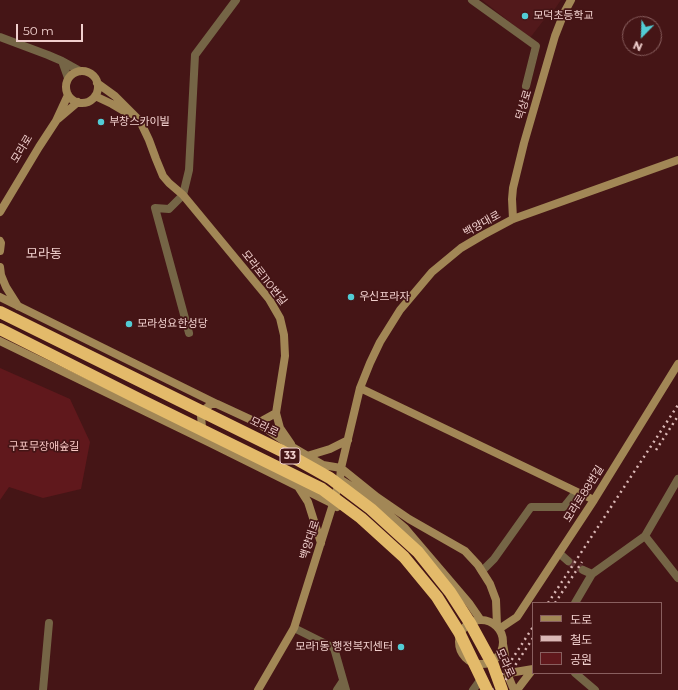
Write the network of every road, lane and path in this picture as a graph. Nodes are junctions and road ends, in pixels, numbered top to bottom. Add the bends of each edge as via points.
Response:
1 (236, 0) edge
2 (472, 0) edge
3 (571, 0) edge
4 (0, 37) edge
5 (62, 60) junction
6 (80, 71) junction
7 (68, 78) junction
8 (97, 83) junction
9 (526, 86) dead end
10 (68, 94) junction
11 (94, 96) junction
12 (78, 102) junction
13 (56, 121) junction
14 (140, 121) junction
15 (678, 160) edge
16 (183, 195) junction
17 (0, 212) edge
18 (514, 219) junction
19 (0, 241) edge
20 (0, 251) edge
21 (0, 267) edge
22 (0, 297) edge
23 (18, 306) junction
24 (0, 312) edge
25 (0, 329) edge
26 (189, 333) dead end
27 (0, 341) edge
28 (678, 364) edge
29 (360, 388) junction
30 (217, 404) junction
31 (276, 413) junction
32 (258, 424) junction
33 (348, 440) junction
34 (210, 443) junction
35 (294, 448) junction
36 (307, 456) junction
37 (323, 465) junction
38 (341, 468) junction
39 (340, 479) junction
40 (678, 479) edge
41 (299, 487) junction
42 (576, 492) junction
43 (594, 500) junction
44 (334, 504) junction
45 (645, 536) junction
46 (321, 543) junction
47 (559, 553) junction
48 (568, 561) tunnel mouth
49 (583, 570) tunnel mouth
50 (482, 571) junction
51 (592, 574) junction
52 (678, 578) edge
53 (576, 602) edge
54 (480, 619) junction
55 (49, 623) dead end
56 (498, 627) junction
57 (294, 628) junction
58 (459, 637) junction
59 (503, 644) junction
60 (476, 663) junction
61 (532, 668) edge
62 (532, 669) edge
63 (508, 673) junction
64 (576, 674) edge
65 (481, 679) junction
66 (343, 681) junction
67 (43, 690) edge
68 (258, 690) edge
69 (337, 690) edge
70 (346, 690) edge
71 (473, 690) edge
72 (486, 690) edge
73 (502, 690) edge
74 (514, 690) edge
75 (517, 690) edge
76 (595, 690) edge

1 - 16 street via 195,55 188,170
2 - 9 street, 덕상로 via 536,46
3 - 18 main road, 덕상로 via 555,36 524,143 513,188
4 - 5 street, 모라로110번길
5 - 6 street, 모라로110번길
5 - 7 street
6 - 7 main road
6 - 8 main road, 모라로110번길 via 92,75
7 - 10 main road
8 - 11 main road via 98,90
8 - 14 main road, 모라로110번길 via 115,96
10 - 12 main road
10 - 13 main road, 모라로
11 - 12 main road via 89,101
11 - 14 main road
12 - 13 main road, 모라로
13 - 17 main road, 모라로
14 - 16 main road, 모라로110번길 via 163,176
15 - 18 main road, 백양대로
16 - 26 street via 169,209 155,208
16 - 31 main road, 모라로110번길 via 269,299 280,318 285,356
18 - 29 main road, 백양대로 via 461,248 432,272 400,310 380,342
19 - 20 main road
21 - 23 main road via 6,287
22 - 23 main road, 모라로
23 - 30 main road, 모라로
24 - 73 highway, 모라로 / 33, bridge via 282,451 330,478 371,509 418,552 450,592 470,624 493,665
25 - 72 highway, 33, bridge via 322,489 361,518 404,557 437,597 459,632
27 - 34 main road
28 - 43 main road, 모라로88번길
29 - 33 main road, 백양대로
29 - 42 main road
30 - 32 main road, 모라로
30 - 34 main road via 211,404 201,416 202,427
31 - 32 main road
31 - 35 main road via 280,428
32 - 35 main road, 모라로
33 - 36 main road
33 - 38 main road, 백양대로
34 - 41 main road
35 - 36 main road, 모라로
36 - 37 main road, 모라로
37 - 38 main road, 모라로
37 - 39 main road, 모라로
38 - 39 main road, 백양대로
38 - 50 main road, 모라로 via 409,519 465,551
39 - 44 main road, 백양대로
39 - 54 main road, 모라로 via 405,528
40 - 45 street
41 - 44 main road
41 - 46 main road via 308,502
42 - 43 main road
42 - 50 street via 564,507 531,507 494,560
43 - 47 main road, 모라로88번길
44 - 46 main road, 백양대로
44 - 58 main road via 365,528 410,570 445,611
45 - 51 street
45 - 52 street
46 - 57 main road, 백양대로
47 - 48 street
47 - 56 main road, 모라로88번길 via 517,617
49 - 51 street
50 - 56 main road, 모라로 via 496,600
51 - 53 street
54 - 56 main road via 488,620
54 - 58 main road via 466,624
55 - 67 street
56 - 59 main road via 503,635
57 - 66 street via 334,648
57 - 68 main road, 백양대로
58 - 60 main road via 458,645 461,652
59 - 60 main road via 499,656 494,660
59 - 63 main road, 모라로
60 - 65 main road
61 - 63 main road
62 - 75 main road
63 - 74 main road, 모라로
64 - 76 street
65 - 71 street
65 - 72 main road
66 - 69 street
66 - 70 street

